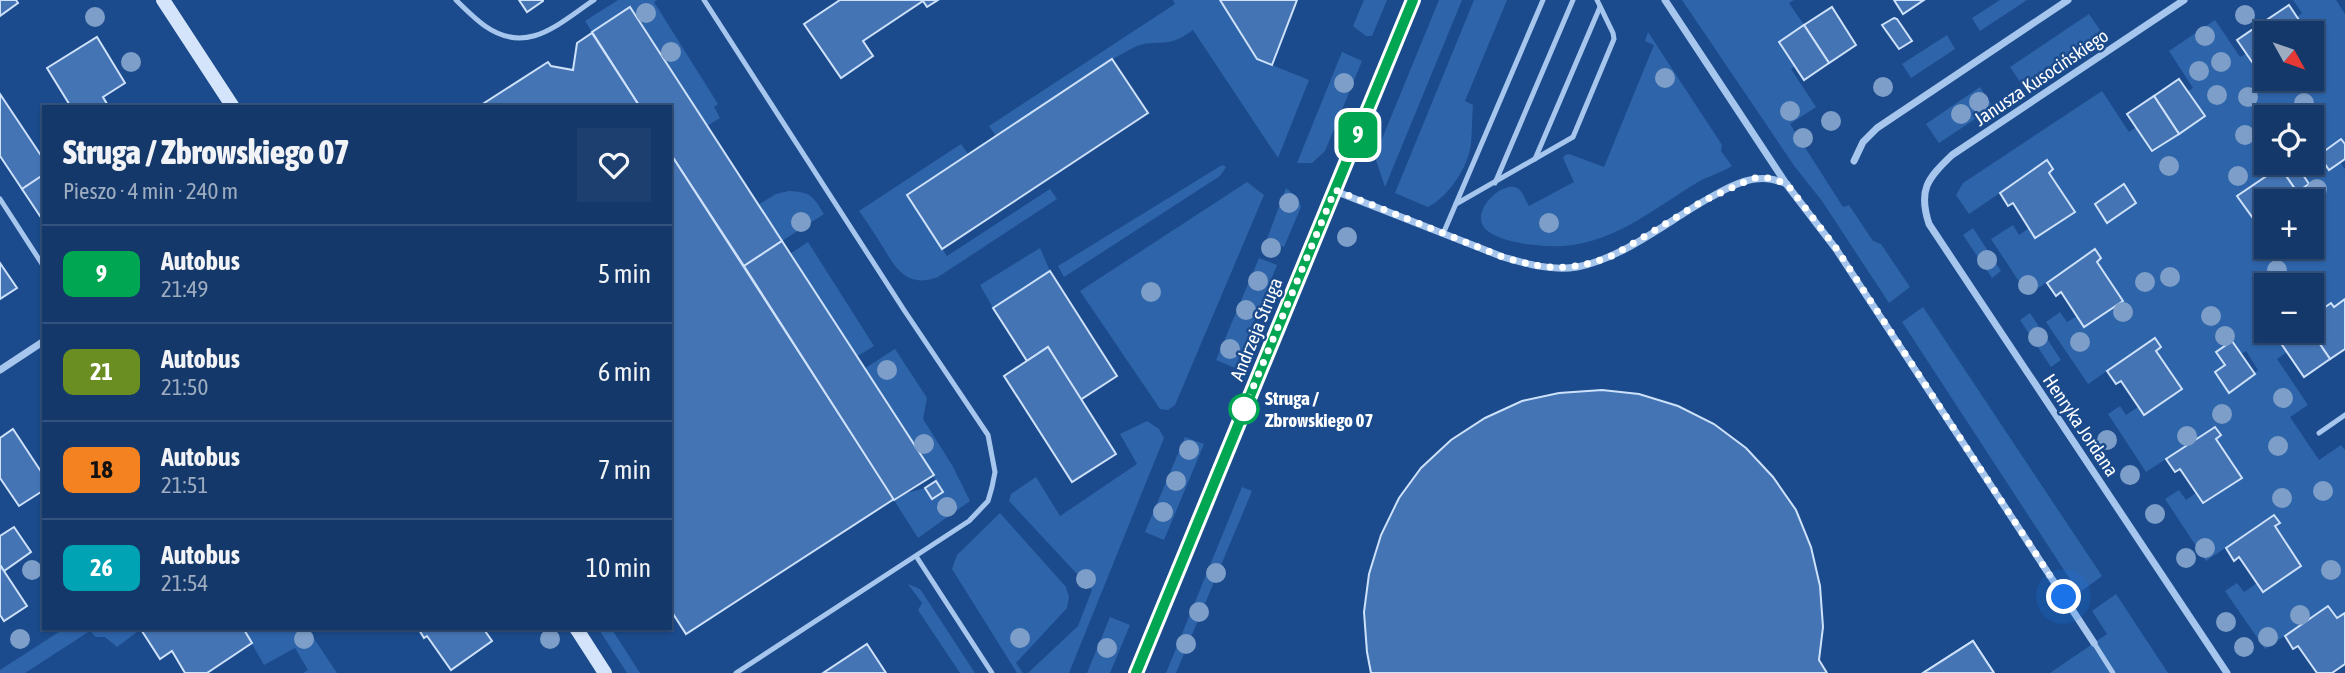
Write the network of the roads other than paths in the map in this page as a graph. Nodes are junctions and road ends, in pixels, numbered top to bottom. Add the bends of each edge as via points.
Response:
1 (456, 0) edge
2 (594, 0) edge
3 (704, 0) edge
4 (1413, 0) edge
5 (1543, 0) edge
6 (1573, 0) edge
7 (1597, 0) edge
8 (1665, 0) edge
9 (2068, 0) edge
10 (2184, 0) edge
11 (166, 1) edge
12 (1600, 7) junction
13 (232, 105) edge
14 (1535, 159) junction
15 (1854, 161) dead end
16 (1495, 183) junction
17 (1787, 184) junction
18 (1925, 189) joint
19 (1335, 190) junction
20 (0, 199) edge
21 (1456, 204) junction
22 (1443, 234) junction
23 (42, 264) edge
24 (42, 342) edge
25 (0, 370) edge
26 (2345, 415) edge
27 (2319, 433) dead end
28 (916, 556) junction
29 (577, 630) edge
30 (2094, 643) joint
31 (605, 673) edge
32 (736, 673) edge
33 (992, 673) edge
34 (1136, 673) edge
35 (2113, 673) edge
36 (2227, 673) edge

1 - 2 lane via 499,34 526,38 538,36
3 - 28 lane via 988,435 995,472 988,501 969,521
4 - 19 street, Andrzeja Struga
5 - 21 lane
6 - 16 lane
7 - 12 lane
8 - 17 street
9 - 15 street via 1877,128
10 - 18 street, Janusza Kusocińskiego via 1952,155
11 - 13 street
12 - 14 lane
12 - 14 lane via 1614,40 1577,130 1565,143
14 - 16 lane
16 - 21 lane
17 - 22 street via 1755,178 1703,201 1614,255 1575,267 1530,265
17 - 30 street via 1836,248
18 - 36 street, Henryka Jordana via 1923,204 1929,224
19 - 22 street
19 - 34 street, Andrzeja Struga
20 - 23 lane
21 - 22 lane
24 - 25 street
26 - 27 lane
28 - 32 lane
28 - 33 lane
29 - 31 street
30 - 35 lane

